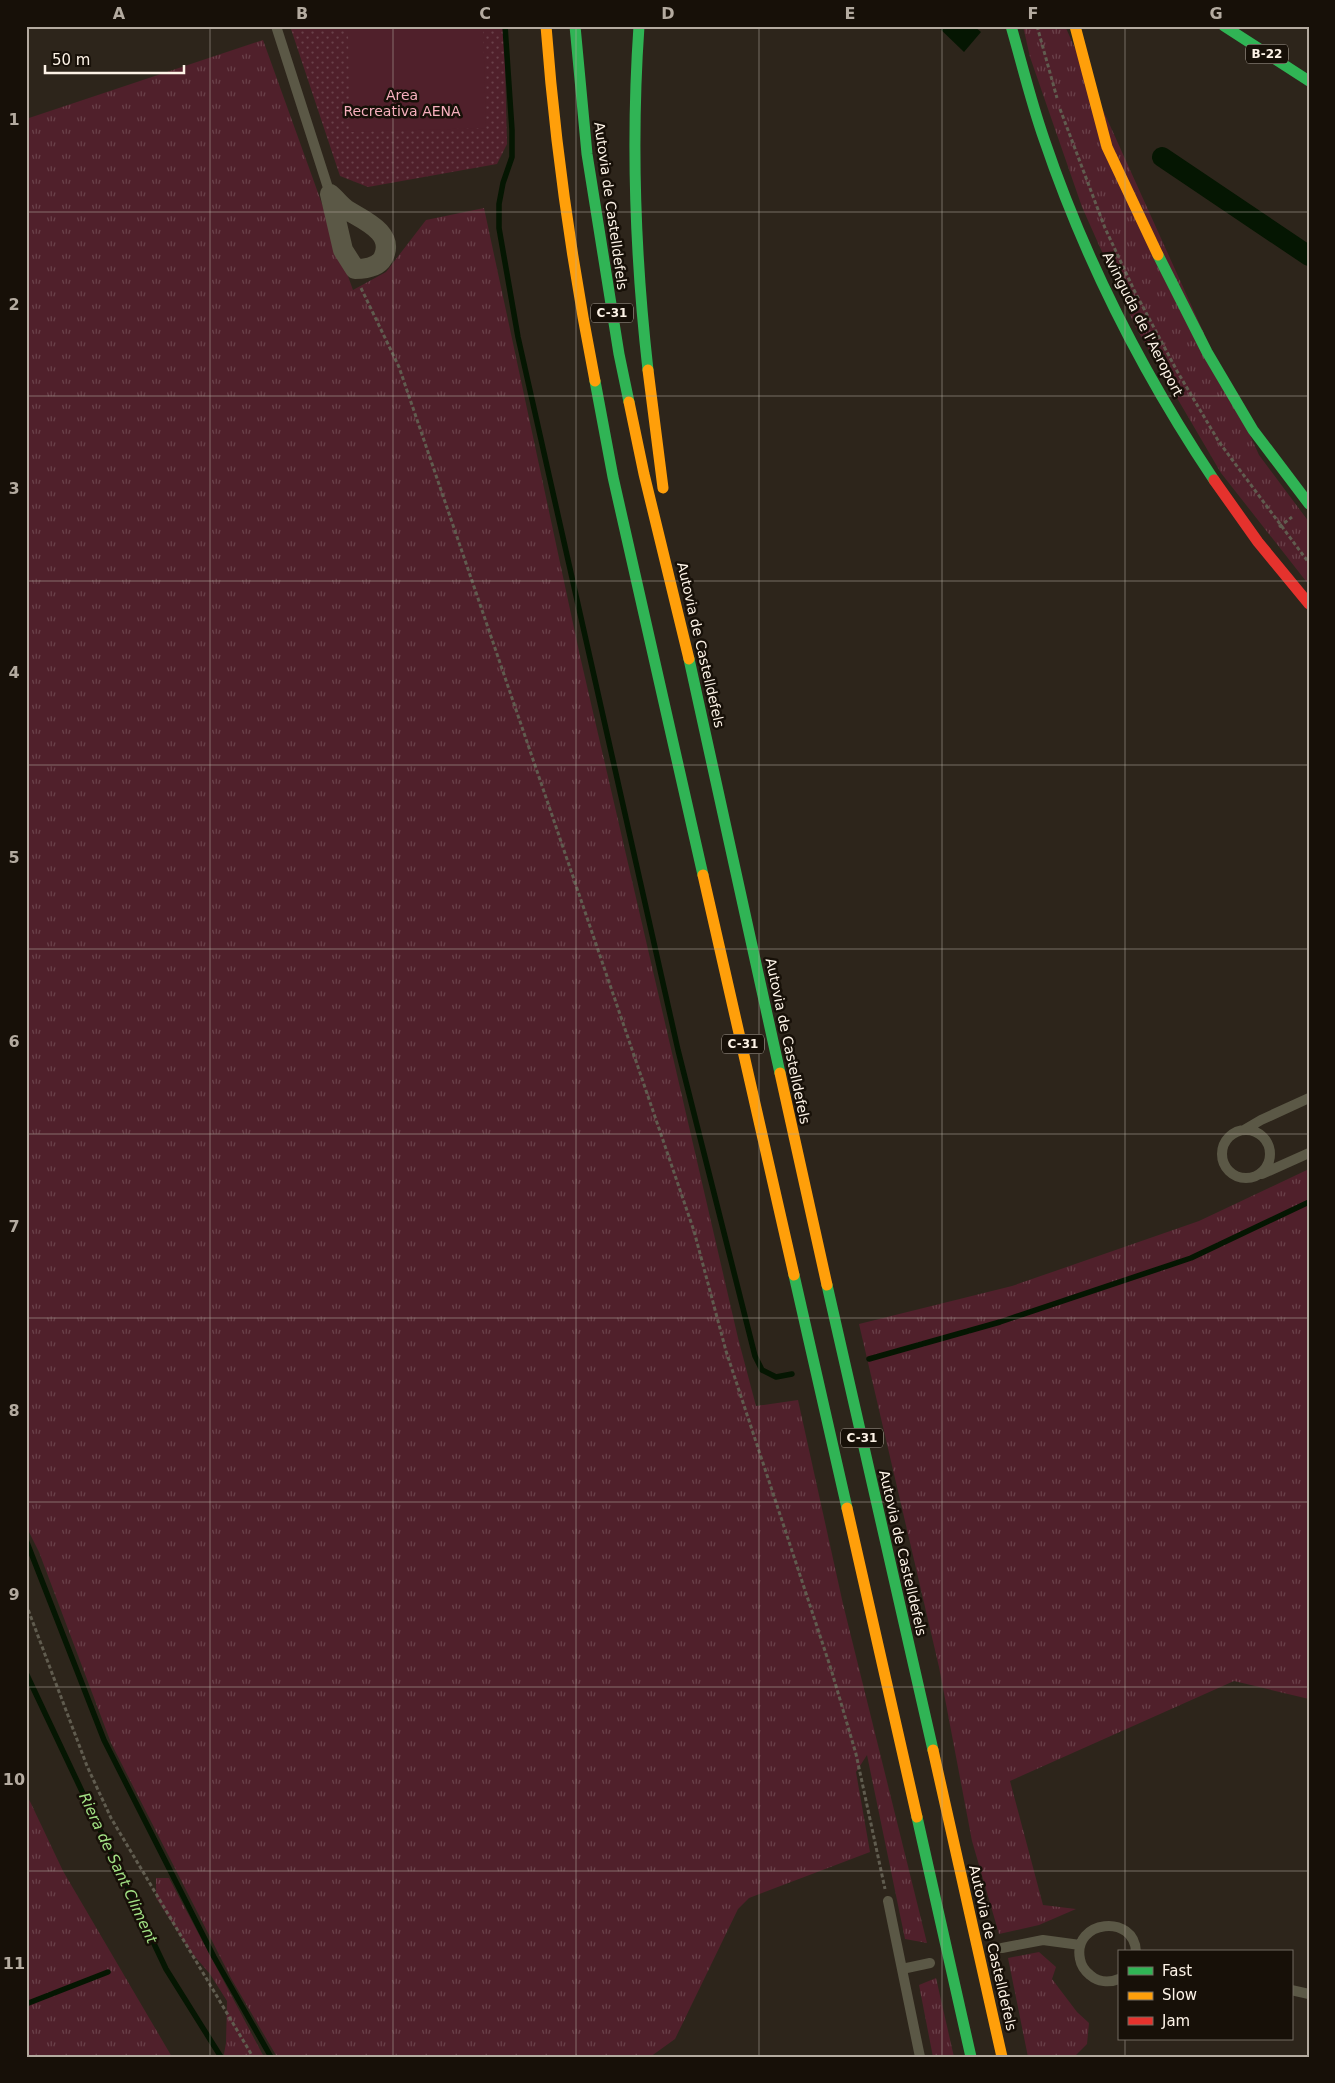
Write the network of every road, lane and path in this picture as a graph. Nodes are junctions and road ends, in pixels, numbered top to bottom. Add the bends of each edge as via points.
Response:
1 (276, 26) edge
2 (546, 26) edge
3 (575, 26) edge
4 (639, 26) edge
5 (1011, 26) edge
6 (1038, 26) edge
7 (1075, 26) edge
8 (1224, 26) edge
9 (1309, 81) edge
10 (330, 194) junction
11 (355, 269) junction
12 (1309, 504) edge
13 (1294, 515) dead end
14 (1280, 526) junction
15 (1258, 542) junction
16 (1309, 563) edge
17 (675, 596) junction
18 (1309, 604) edge
19 (1309, 1098) edge
20 (1244, 1130) junction
21 (1309, 1152) edge
22 (1257, 1176) junction
23 (26, 1604) edge
24 (888, 1901) joint
25 (1080, 1945) junction
26 (1002, 1948) dead end
27 (1136, 1950) edge
28 (930, 1963) dead end
29 (902, 1969) junction
30 (1118, 1979) edge
31 (1292, 1990) edge
32 (1309, 1994) edge
33 (253, 2057) edge
34 (920, 2057) edge
35 (972, 2057) edge
36 (1002, 2057) edge

1 - 10 lane
2 - 35 main road, C-31 via 557,156 572,256 614,478
3 - 17 main road, Autovia de Castelldefels / C-31 via 587,154 617,345 644,474
4 - 17 main road via 634,105 634,187 644,335
5 - 15 main road, Avinguda de l'Aeroport via 1049,153 1108,295 1152,380 1196,452
6 - 14 path via 1059,105 1105,228 1134,290 1219,442
7 - 12 main road via 1107,147 1166,273 1253,430
8 - 9 main road, B-22
10 - 11 street via 343,250
10 - 11 street via 345,209 382,233 386,245 383,258 376,265
11 - 24 path via 363,294 399,367 694,1231 726,1351 856,1754
13 - 14 path
14 - 15 path
14 - 16 path
15 - 18 main road, Avinguda de l'Aeroport
17 - 36 main road, Autovia de Castelldefels / C-31
19 - 20 lane
20 - 22 lane via 1259,1133 1270,1149 1268,1163
20 - 22 lane via 1227,1138 1222,1146 1222,1159 1228,1172 1236,1177
21 - 22 lane
23 - 33 path via 87,1766 111,1818
24 - 29 lane
25 - 26 lane via 1043,1940
25 - 27 lane via 1096,1927 1106,1925 1127,1933
25 - 30 lane via 1081,1963 1091,1976 1106,1981
28 - 29 lane
29 - 34 lane
31 - 32 lane

